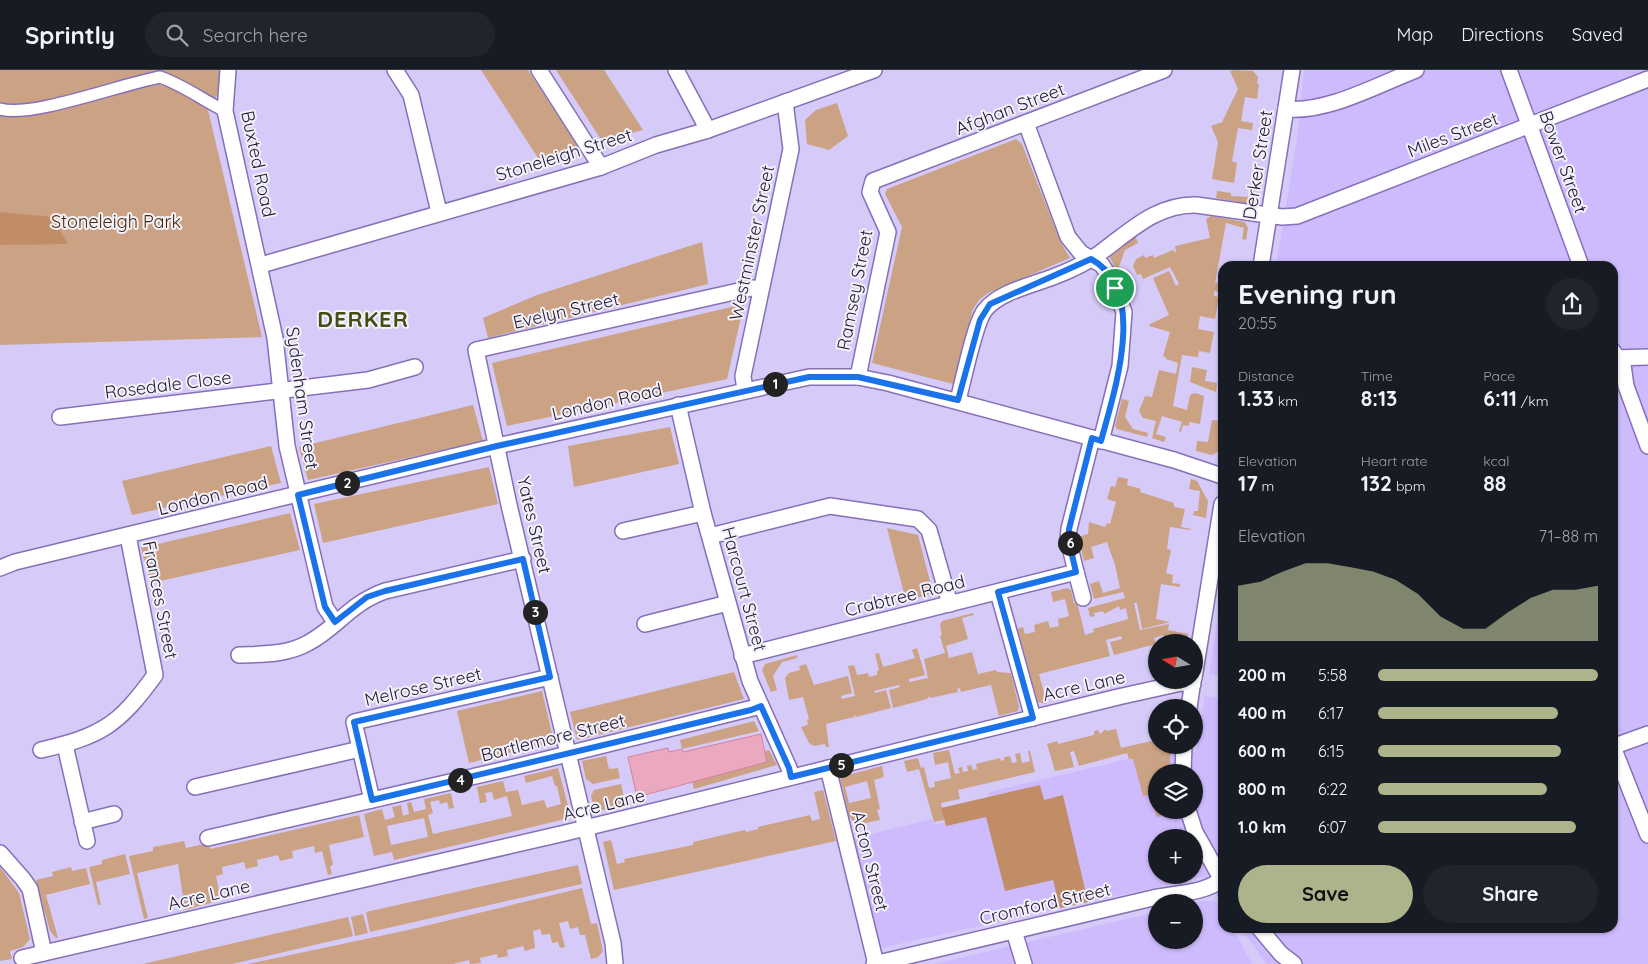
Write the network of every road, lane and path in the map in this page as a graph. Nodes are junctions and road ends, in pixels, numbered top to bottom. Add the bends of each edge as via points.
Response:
1 (228, 70) edge
2 (395, 70) edge
3 (539, 70) edge
4 (676, 70) edge
5 (874, 70) edge
6 (1164, 70) edge
7 (1292, 70) edge
8 (1416, 70) edge
9 (1509, 70) edge
10 (1648, 79) edge
11 (785, 102) junction
12 (0, 109) edge
13 (1286, 109) junction
14 (225, 111) junction
15 (1026, 124) junction
16 (1530, 126) junction
17 (708, 130) junction
18 (601, 167) junction
19 (870, 184) joint
20 (439, 212) junction
21 (1268, 216) junction
22 (1091, 259) junction
23 (1262, 261) edge
24 (1580, 261) edge
25 (261, 265) junction
26 (760, 289) junction
27 (1618, 355) edge
28 (1648, 357) edge
29 (1618, 359) edge
30 (416, 367) dead end
31 (858, 377) junction
32 (281, 390) junction
33 (745, 390) junction
34 (958, 400) junction
35 (678, 406) junction
36 (60, 417) dead end
37 (1096, 439) junction
38 (497, 446) junction
39 (1648, 446) edge
40 (1218, 475) edge
41 (298, 495) junction
42 (703, 513) junction
43 (1218, 528) edge
44 (623, 531) dead end
45 (128, 536) junction
46 (710, 536) junction
47 (523, 559) junction
48 (0, 568) edge
49 (1076, 572) junction
50 (998, 592) junction
51 (1083, 598) dead end
52 (728, 604) junction
53 (950, 604) junction
54 (335, 622) junction
55 (646, 624) dead end
56 (1201, 634) edge
57 (239, 655) dead end
58 (742, 656) junction
59 (550, 677) junction
60 (1156, 689) edge
61 (761, 706) junction
62 (1033, 718) junction
63 (1648, 734) edge
64 (65, 745) junction
65 (1618, 745) edge
66 (360, 749) junction
67 (41, 750) dead end
68 (568, 754) junction
69 (1618, 760) edge
70 (828, 768) junction
71 (791, 777) junction
72 (196, 787) dead end
73 (372, 800) junction
74 (114, 814) dead end
75 (1191, 819) edge
76 (82, 822) junction
77 (586, 828) junction
78 (1648, 835) edge
79 (208, 838) dead end
80 (87, 841) dead end
81 (0, 853) edge
82 (1218, 872) edge
83 (1218, 882) edge
84 (1014, 931) junction
85 (1263, 933) edge
86 (44, 953) junction
87 (22, 958) dead end
88 (614, 964) edge
89 (875, 964) edge
90 (1024, 964) edge
91 (1294, 964) edge

1 - 14 street, Buxted Road
2 - 20 street via 411,95
3 - 18 street
4 - 17 street
5 - 11 street, Stoneleigh Street
6 - 15 street, Afghan Street
7 - 13 street, Derker Street
8 - 13 street via 1326,105 1307,110
9 - 16 street, Bower Street
10 - 16 street, Miles Street
11 - 17 street, Stoneleigh Street
11 - 26 street, Westminster Street via 791,148
12 - 14 street via 10,112 33,109 160,77 178,83
13 - 21 street, Derker Street
14 - 25 street, Buxted Road
15 - 19 street, Afghan Street via 878,178
15 - 22 street via 1068,237 1081,253
16 - 21 street, Miles Street via 1297,216
16 - 24 street, Bower Street
17 - 18 street, Stoneleigh Street via 656,145
18 - 20 street, Stoneleigh Street
19 - 31 street, Ramsey Street via 870,192 888,232
20 - 25 street, Stoneleigh Street
21 - 22 street, Miles Street via 1196,204 1182,205 1136,224
21 - 23 street, Derker Street
22 - 34 street, Miles Street via 990,304 980,320
22 - 37 street via 1106,271 1124,312 1120,368
25 - 32 street, Sydenham Street
26 - 33 street, Westminster Street via 743,376
26 - 38 street, Evelyn Street via 752,288 476,350
27 - 28 street
29 - 39 street via 1623,365 1626,386
30 - 32 street, Rosedale Close via 368,380
31 - 33 street, London Road via 809,377
31 - 34 street, London Road
32 - 36 street, Rosedale Close
32 - 41 street, Sydenham Street via 287,446
33 - 35 street, London Road
34 - 37 street, London Road
35 - 38 street, London Road
35 - 42 street, Harcourt Street
37 - 40 street, London Road
37 - 49 street via 1069,529
38 - 41 street, London Road
38 - 47 street, Yates Street
41 - 45 street, London Road
41 - 54 street, Sydenham Street via 325,607
42 - 44 street
42 - 46 street, Harcourt Street
43 - 56 street
45 - 48 street, London Road
45 - 64 street, Frances Street via 154,675 137,700 107,728
46 - 52 street, Harcourt Street
46 - 53 street via 830,506 918,519 929,530
47 - 54 street via 367,597
47 - 59 street, Yates Street
49 - 50 street, Crabtree Road
49 - 51 street
50 - 53 street, Crabtree Road
50 - 62 street
52 - 55 street
52 - 58 street, Harcourt Street
53 - 58 street, Crabtree Road
54 - 57 street via 308,643 285,652
58 - 61 street, Harcourt Street
59 - 66 street, Melrose Street via 354,722
59 - 68 street, Yates Street
60 - 62 street, Acre Lane
61 - 68 street, Bartlemore Street
61 - 71 street, Harcourt Street
62 - 70 street, Acre Lane
63 - 65 street
64 - 67 street, Frances Street
64 - 76 street
66 - 72 street
66 - 73 street, Melrose Street
68 - 73 street, Bartlemore Street
68 - 77 street, Yates Street
69 - 78 street
70 - 71 street, Acre Lane
70 - 89 street, Acton Street
71 - 77 street, Acre Lane
73 - 79 street, Bartlemore Street
74 - 76 street
75 - 82 street
76 - 80 street
77 - 86 street, Acre Lane
77 - 88 street, Yates Street via 613,943
81 - 86 street via 30,889
83 - 84 street, Cromford Street via 1206,888
84 - 89 street, Cromford Street
84 - 90 street
85 - 91 street
86 - 87 street, Acre Lane

